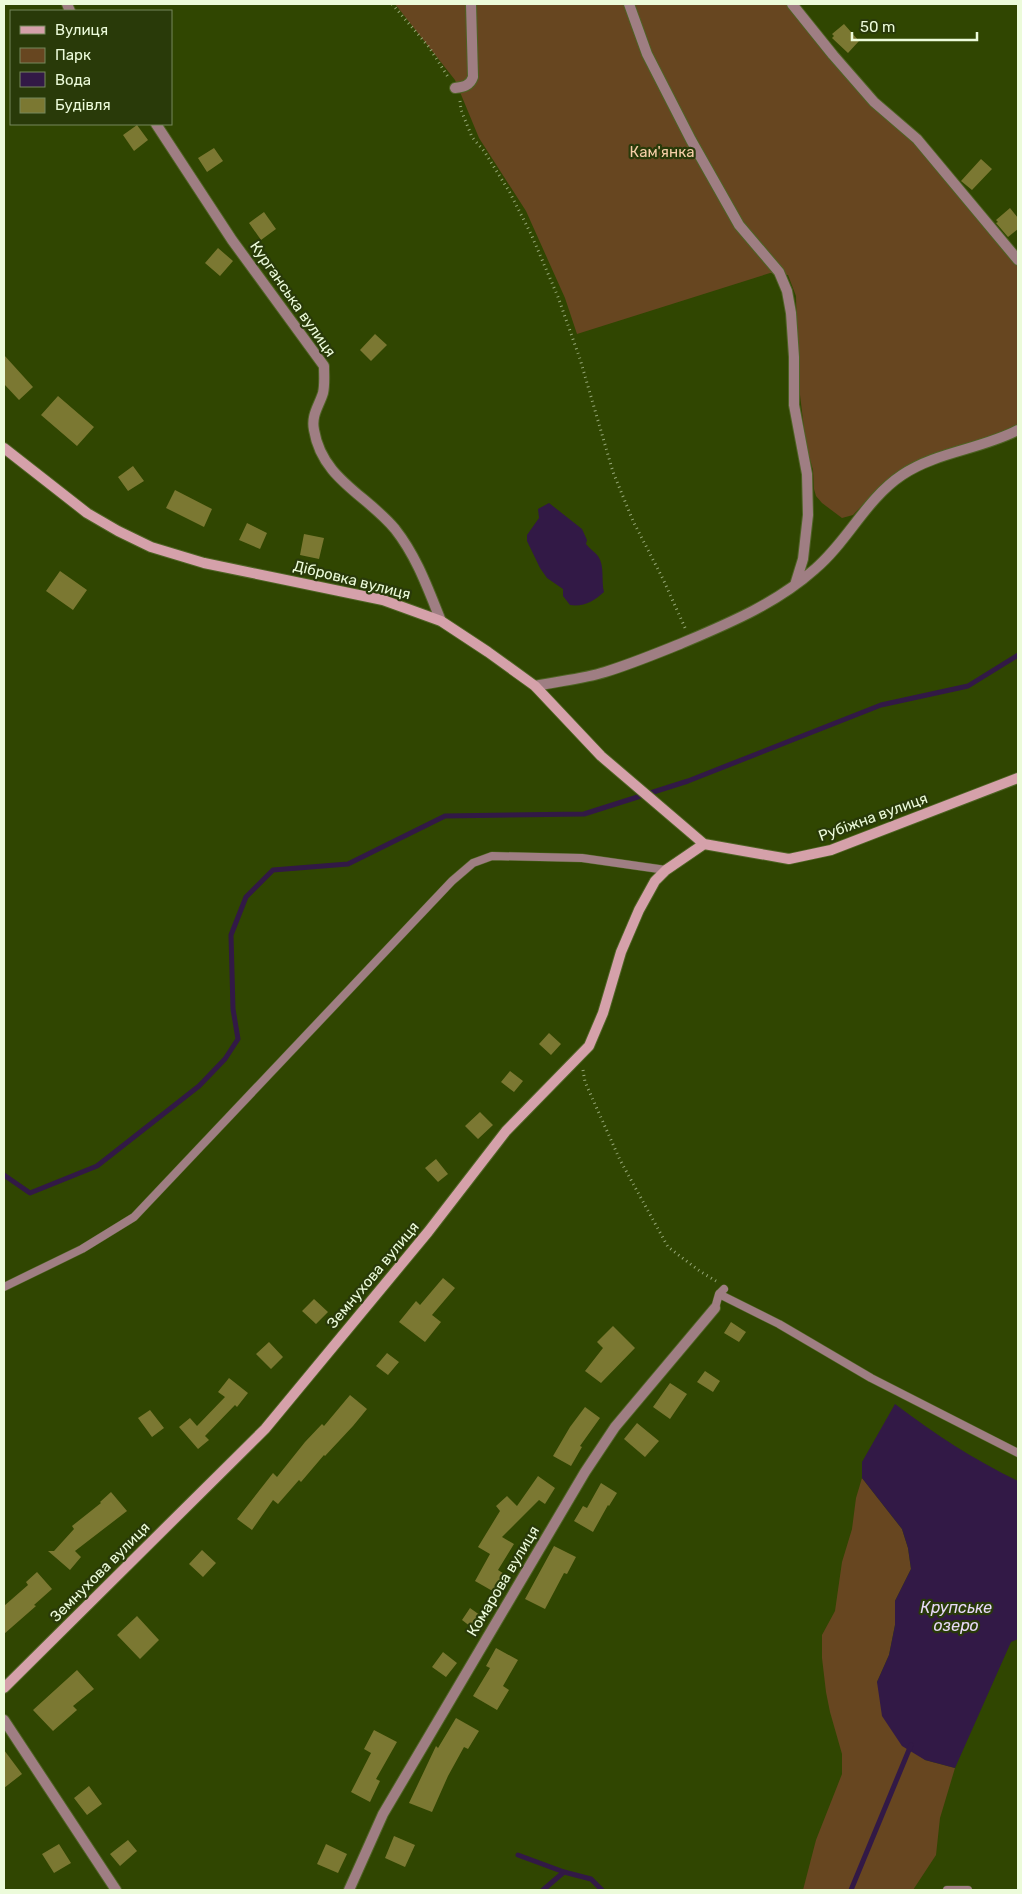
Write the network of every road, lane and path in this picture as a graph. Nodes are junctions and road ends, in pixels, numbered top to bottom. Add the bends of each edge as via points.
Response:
1 (392, 4) edge
2 (471, 4) edge
3 (630, 4) edge
4 (792, 4) edge
5 (455, 88) junction
6 (157, 125) edge
7 (1018, 260) edge
8 (1018, 430) edge
9 (4, 448) edge
10 (795, 585) junction
11 (441, 622) junction
12 (690, 640) junction
13 (535, 686) junction
14 (1018, 778) edge
15 (704, 844) junction
16 (666, 870) junction
17 (582, 1054) junction
18 (4, 1287) edge
19 (721, 1292) junction
20 (715, 1308) joint
21 (1018, 1453) edge
22 (4, 1688) edge
23 (4, 1720) edge
24 (116, 1890) edge
25 (349, 1890) edge
26 (947, 1890) edge
27 (968, 1890) edge

1 - 5 path via 429,48
2 - 5 street via 473,77 467,86
3 - 10 street via 647,54 691,140 739,224 779,272 787,291 792,331 794,406 806,474 808,515 803,559
4 - 7 street via 868,95 916,139
5 - 12 path via 472,137 510,190 558,297 613,472
6 - 11 street, Курганська вулиця via 232,240 324,366 322,394 316,406 313,428 318,446 341,481 394,528 410,550 424,576
8 - 10 street via 914,467 901,476 873,501 837,548
9 - 11 street, Дібровка вулиця via 87,514 151,547 204,563 383,600
10 - 12 street via 740,618
11 - 13 street, Дібровка вулиця
12 - 13 street via 604,672
13 - 15 street, Дібровка вулиця via 601,756
14 - 15 street, Рубіжна вулиця via 831,850 789,859
15 - 16 street, Земнухова вулиця
16 - 17 street, Земнухова вулиця via 654,882 640,910 621,952 603,1014
16 - 18 lane via 582,858 492,856 473,863 134,1217 82,1249
17 - 19 path via 585,1082 620,1160 668,1247 724,1286
17 - 22 street, Земнухова вулиця via 506,1131 428,1232 265,1429
19 - 20 lane
19 - 21 lane via 871,1378
20 - 25 street, Комарова вулиця via 615,1427 585,1472 383,1814
23 - 24 street
26 - 27 lane

